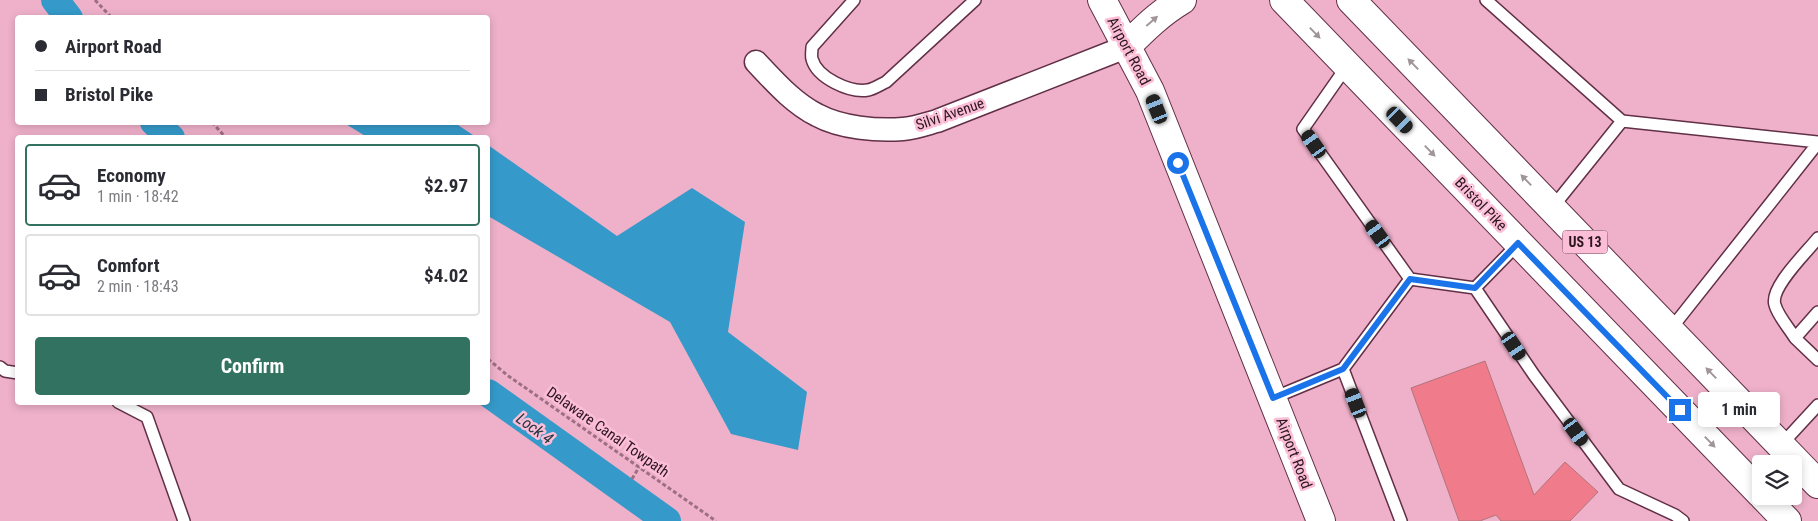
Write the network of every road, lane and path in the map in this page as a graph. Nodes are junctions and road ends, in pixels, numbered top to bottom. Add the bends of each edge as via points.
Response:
1 (95, 0) edge
2 (854, 0) edge
3 (975, 0) edge
4 (1102, 0) edge
5 (1182, 0) edge
6 (1284, 0) edge
7 (1351, 0) edge
8 (1486, 0) edge
9 (109, 15) edge
10 (1126, 46) junction
11 (756, 62) dead end
12 (1347, 66) junction
13 (1622, 121) junction
14 (215, 125) edge
15 (223, 135) edge
16 (1818, 142) edge
17 (1552, 208) junction
18 (1818, 238) edge
19 (1518, 243) junction
20 (1410, 279) junction
21 (1475, 288) junction
22 (1818, 312) edge
23 (1670, 330) junction
24 (1795, 338) junction
25 (1818, 360) edge
26 (490, 361) edge
27 (0, 366) edge
28 (1343, 369) junction
29 (15, 373) edge
30 (1273, 398) junction
31 (124, 405) edge
32 (1818, 405) edge
33 (1781, 445) junction
34 (639, 467) junction
35 (632, 479) dead end
36 (1818, 484) edge
37 (1752, 485) edge
38 (1772, 505) edge
39 (184, 521) edge
40 (716, 521) edge
41 (1321, 521) edge
42 (1401, 521) edge
43 (1683, 521) edge
44 (1787, 521) edge

1 - 9 path
2 - 3 lane via 812,47 812,59 831,80 850,89 868,90 886,82
4 - 10 main road, Airport Road
10 -> 5 main road via 1150,22
6 -> 12 main road, Bristol Pike
17 -> 7 main road, US 13
8 - 13 lane
10 - 11 street, Silvi Avenue via 937,121 905,129 872,130 817,115 793,99
10 - 30 main road, Airport Road via 1150,91
12 -> 19 main road, Bristol Pike
12 - 20 lane via 1303,128
13 - 16 lane
13 - 17 lane
14 - 15 path
16 - 23 lane
17 - 23 main road, US 13
18 - 24 lane via 1774,296 1775,306
19 - 21 lane
19 -> 37 main road, Bristol Pike
20 - 21 lane
20 - 28 lane
21 - 43 lane via 1534,375 1619,489
22 - 24 lane
33 -> 23 main road, US 13
24 - 25 lane
26 - 34 path, Delaware Canal Towpath
27 - 29 lane via 5,371
28 - 30 lane
28 - 42 lane
30 - 41 main road, Airport Road
31 - 39 lane via 147,417
32 - 33 lane
33 - 36 main road, US 13
34 - 35 path
34 - 40 path, Delaware Canal Towpath
38 - 44 main road, Bristol Pike

